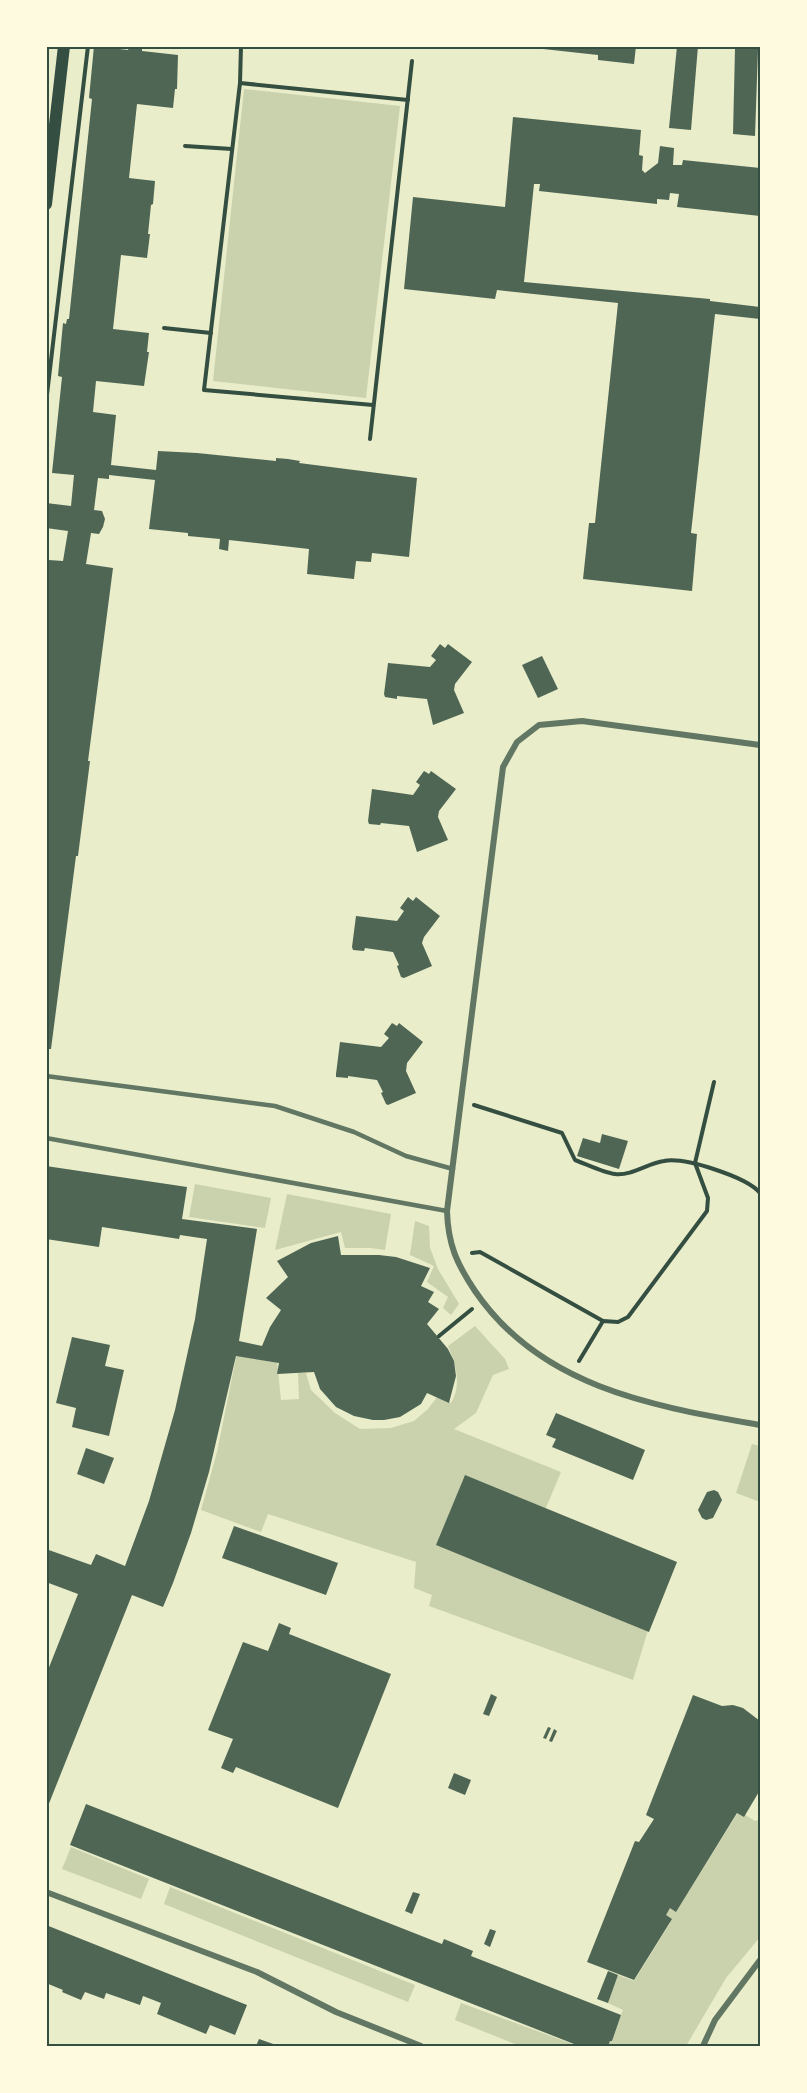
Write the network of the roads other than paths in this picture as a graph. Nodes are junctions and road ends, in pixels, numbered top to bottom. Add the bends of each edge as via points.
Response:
1 (64, 46) edge
2 (46, 204) edge
3 (760, 745) edge
4 (46, 1076) edge
5 (46, 1138) edge
6 (453, 1169) junction
7 (447, 1211) junction
8 (760, 1425) edge
9 (46, 1892) edge
10 (760, 1960) edge
11 (421, 2046) edge
12 (703, 2046) edge

1 - 2 main road
3 - 6 street via 582,721 539,725 517,742 503,767
4 - 6 lane via 275,1106 354,1132 406,1156
5 - 7 lane
6 - 7 street
7 - 8 street via 453,1254 482,1301 512,1336 538,1356 594,1386 687,1413
9 - 11 street via 257,1972 336,2012
10 - 12 street via 715,2020

